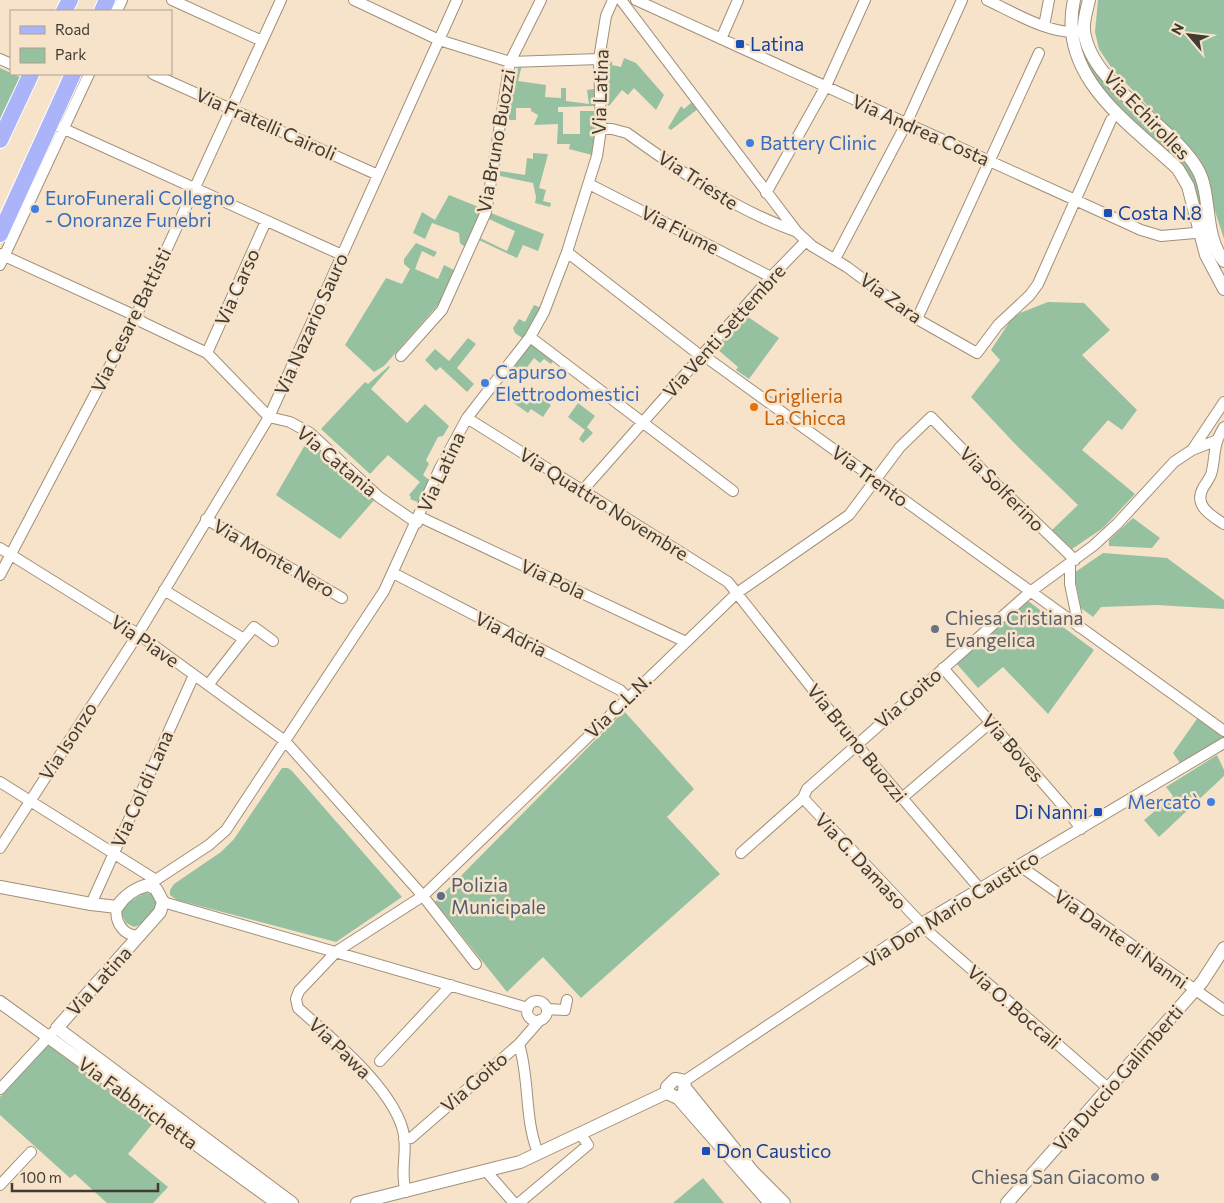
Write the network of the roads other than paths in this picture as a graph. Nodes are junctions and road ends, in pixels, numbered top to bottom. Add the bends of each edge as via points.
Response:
1 (172, 0) edge
2 (281, 0) edge
3 (354, 0) edge
4 (457, 0) edge
5 (541, 0) edge
6 (613, 0) edge
7 (621, 0) edge
8 (636, 0) edge
9 (738, 0) edge
10 (865, 0) edge
11 (962, 0) edge
12 (987, 0) edge
13 (1049, 0) edge
14 (1074, 0) edge
15 (1089, 0) edge
16 (1044, 26) junction
17 (1084, 30) junction
18 (1071, 33) junction
19 (721, 39) junction
20 (439, 40) junction
21 (262, 42) junction
22 (1039, 53) dead end
23 (599, 58) junction
24 (510, 62) junction
25 (31, 75) edge
26 (73, 75) edge
27 (88, 75) edge
28 (155, 75) edge
29 (826, 86) junction
30 (231, 110) junction
31 (1111, 120) dead end
32 (906, 124) junction
33 (56, 126) junction
34 (601, 129) junction
35 (0, 140) edge
36 (990, 161) junction
37 (35, 173) junction
38 (378, 175) junction
39 (589, 184) junction
40 (195, 188) junction
41 (766, 193) junction
42 (1075, 200) junction
43 (266, 221) junction
44 (797, 232) junction
45 (1198, 232) junction
46 (1212, 232) junction
47 (0, 234) edge
48 (806, 241) junction
49 (567, 252) junction
50 (342, 255) junction
51 (1, 258) edge
52 (835, 258) junction
53 (1224, 261) edge
54 (771, 276) junction
55 (1224, 288) edge
56 (136, 316) junction
57 (917, 319) junction
58 (530, 336) junction
59 (207, 353) junction
60 (703, 354) junction
61 (401, 356) dead end
62 (1224, 402) edge
63 (269, 417) junction
64 (931, 417) joint
65 (467, 418) junction
66 (643, 422) junction
67 (1224, 427) edge
68 (1215, 441) junction
69 (1192, 450) junction
70 (875, 480) junction
71 (583, 490) junction
72 (733, 491) dead end
73 (206, 519) junction
74 (418, 520) junction
75 (1224, 524) edge
76 (0, 548) edge
77 (10, 554) junction
78 (1072, 562) junction
79 (393, 573) junction
80 (0, 575) edge
81 (164, 590) junction
82 (1030, 592) junction
83 (737, 593) junction
84 (342, 598) dead end
85 (1079, 627) junction
86 (138, 634) junction
87 (244, 638) junction
88 (273, 641) dead end
89 (686, 642) junction
90 (943, 668) junction
91 (194, 675) junction
92 (208, 685) junction
93 (627, 697) junction
94 (990, 722) junction
95 (1224, 731) edge
96 (286, 741) junction
97 (1224, 743) edge
98 (856, 744) junction
99 (0, 782) edge
100 (802, 798) junction
101 (902, 798) junction
102 (29, 801) junction
103 (1081, 829) junction
104 (0, 848) edge
105 (113, 853) junction
106 (741, 853) dead end
107 (1020, 866) junction
108 (152, 882) junction
109 (0, 887) edge
110 (980, 889) junction
111 (423, 896) junction
112 (163, 902) junction
113 (91, 904) junction
114 (117, 907) junction
115 (920, 924) junction
116 (141, 935) junction
117 (1224, 948) edge
118 (337, 951) junction
119 (476, 964) dead end
120 (451, 986) junction
121 (1195, 990) junction
122 (299, 991) joint
123 (567, 1000) dead end
124 (0, 1002) edge
125 (528, 1008) junction
126 (547, 1009) junction
127 (1224, 1010) edge
128 (540, 1020) junction
129 (53, 1032) junction
130 (519, 1044) junction
131 (380, 1061) dead end
132 (1, 1085) edge
133 (679, 1090) junction
134 (1109, 1090) junction
135 (580, 1133) junction
136 (404, 1139) junction
137 (31, 1152) dead end
138 (538, 1154) junction
139 (486, 1171) junction
140 (0, 1185) edge
141 (406, 1192) junction
142 (277, 1203) edge
143 (292, 1203) edge
144 (358, 1203) edge
145 (514, 1203) edge
146 (519, 1203) edge
147 (770, 1203) edge
148 (784, 1203) edge
149 (1007, 1203) edge

1 - 21 street
2 - 21 street, Via Cesare Battisti
3 - 20 street
4 - 20 street, Via Nazario Sauro
5 - 24 street, Via Bruno Buozzi
6 - 23 street, Via Latina via 606,16
7 - 41 street, Via Zara
8 - 19 street, Via Andrea Costa
9 - 19 street
10 - 29 street
11 - 32 street
12 - 16 street
13 - 16 street
14 - 18 street, Via Echirolles
15 - 17 street, Via Echirolles
16 - 18 street
17 - 18 street
17 - 46 street, Via Echirolles via 1090,51 1103,71 1196,168 1204,184
18 - 45 street, Via Echirolles via 1089,82 1184,177 1195,209
19 - 29 street, Via Andrea Costa
20 - 24 street
20 - 38 street, Via Nazario Sauro
21 - 30 street, Via Cesare Battisti
22 - 36 street
23 - 24 street
23 - 34 street, Via Latina
24 - 61 street, Via Bruno Buozzi via 486,212 442,310
25 - 35 main road
26 - 33 main road
27 - 33 street
28 - 30 street, Via Fratelli Cairoli
29 - 32 street, Via Andrea Costa
29 - 41 street
30 - 38 street, Via Fratelli Cairoli
30 - 40 street, Via Cesare Battisti
31 - 42 street
32 - 36 street, Via Andrea Costa
32 - 52 street
33 - 37 main road
33 - 40 street
34 - 39 street, Via Latina
34 - 44 street, Via Trieste via 626,133 729,202 761,219
36 - 42 street, Via Andrea Costa
36 - 57 street
37 - 47 main road
37 - 51 street
38 - 50 street, Via Nazario Sauro
39 - 49 street, Via Latina
39 - 54 street, Via Fiume
40 - 43 street
40 - 56 street, Via Cesare Battisti
41 - 44 street, Via Zara
42 - 45 street, Via Andrea Costa via 1155,235
42 - 57 street, Via Zara via 1038,284 998,325 977,353
43 - 50 street
43 - 59 street, Via Carso
44 - 48 street, Via Zara
45 - 46 street, Via Andrea Costa
45 - 55 street, Via Echirolles
46 - 53 street, Via Echirolles
48 - 52 street, Via Zara
48 - 54 street, Via Venti Settembre
49 - 58 street, Via Latina via 544,312
49 - 60 street, Via Trento via 697,353
50 - 63 street, Via Nazario Sauro
51 - 56 street
52 - 57 street, Via Zara
54 - 60 street, Via Venti Settembre
56 - 59 street via 142,322
56 - 77 street, Via Cesare Battisti
58 - 65 street, Via Latina
58 - 66 street
59 - 63 street
60 - 66 street, Via Venti Settembre
60 - 70 street, Via Trento
62 - 69 street, Via Goito
63 - 73 street, Via Nazario Sauro
63 - 74 street, Via Catania via 290,422 310,433 379,496
64 - 70 street, Via C.L.N. via 900,447
64 - 78 street, Via Solferino
65 - 71 street, Via Quattro Novembre
65 - 74 street, Via Latina via 440,468
66 - 71 street, Via Venti Settembre
66 - 72 street
67 - 68 street
68 - 69 street, Via Goito
68 - 75 street via 1212,473 1201,491 1201,499 1205,512
69 - 78 street, Via Goito via 1174,462 1117,524
70 - 82 street, Via Trento
70 - 83 street, Via C.L.N. via 849,515
71 - 83 street, Via Quattro Novembre via 728,582
73 - 81 street, Via Nazario Sauro
73 - 84 street, Via Monte Nero
74 - 79 street, Via Latina
74 - 89 street, Via Pola
76 - 77 street, Via Piave
77 - 80 street, Via Cesare Battisti
77 - 86 street, Via Piave
78 - 82 street, Via Goito
78 - 85 street via 1070,584
79 - 93 street, Via Adria via 620,690
79 - 96 street, Via Latina
81 - 86 street, Via Nazario Sauro
81 - 87 street
82 - 85 street, Via Trento
82 - 90 street, Via Goito
83 - 89 street, Via C.L.N.
83 - 98 street, Via Bruno Buozzi
85 - 95 street, Via Trento
86 - 91 street, Via Piave
86 - 102 street, Via Isonzo
87 - 88 street via 254,627
87 - 92 street
89 - 93 street, Via C.L.N.
90 - 94 street, Via Boves
90 - 98 street, Via Goito
91 - 92 street, Via Piave
91 - 105 street, Via Col di Lana
92 - 96 street, Via Piave
93 - 111 street, Via C.L.N.
94 - 101 street
94 - 103 street, Via Boves
96 - 108 street, Via Latina via 226,830
96 - 111 street, Via Piave
97 - 103 street, Via Don Mario Caustico
98 - 100 street, Via Goito via 807,789
98 - 101 street, Via Bruno Buozzi
99 - 102 street
100 - 106 street, Via Goito
100 - 115 street, Via G. Damaso
101 - 110 street, Via Bruno Buozzi
102 - 104 street, Via Isonzo
102 - 105 street
103 - 107 street, Via Don Mario Caustico
105 - 108 street
105 - 113 street, Via Col di Lana
107 - 110 street, Via Don Mario Caustico
107 - 121 street, Via Dante di Nanni
108 - 112 street
108 - 114 street via 127,896
109 - 113 street
110 - 115 street, Via Don Mario Caustico
111 - 118 street, Via C.L.N.
111 - 119 street, Via Piave
112 - 116 street via 160,912
112 - 118 street
113 - 114 street
114 - 116 street via 117,919 122,929 132,935
115 - 133 street, Via Don Mario Caustico
115 - 134 street, Via O. Boccali
116 - 129 street, Via Latina
117 - 121 street, Via Duccio Galimberti
118 - 120 street
118 - 122 street, Via C.L.N.
120 - 125 street
120 - 131 street
121 - 127 street, Via Dante di Nanni
121 - 134 street, Via Duccio Galimberti
122 - 136 street, Via Pawa via 296,998 298,1008 368,1073 396,1114
123 - 126 street via 565,1010
124 - 129 street, Via Fabbrichetta
125 - 126 street via 537,1001
125 - 128 street via 532,1019
126 - 128 street
128 - 130 street, Via Goito
129 - 132 street
129 - 142 street, Via Fabbrichetta
129 - 143 street, Via Fabbrichetta
130 - 136 street, Via Goito via 410,1138
130 - 138 street via 530,1133
133 - 135 street, Via Don Mario Caustico
133 - 147 street
133 - 148 street
134 - 149 street, Via Duccio Galimberti
135 - 138 street, Via Don Mario Caustico
135 - 146 street via 588,1145
136 - 141 street, Via Pawa via 402,1175
137 - 140 street
138 - 139 street, Via Don Mario Caustico
139 - 141 street, Via Don Mario Caustico
139 - 145 street
141 - 144 street, Via Don Mario Caustico

